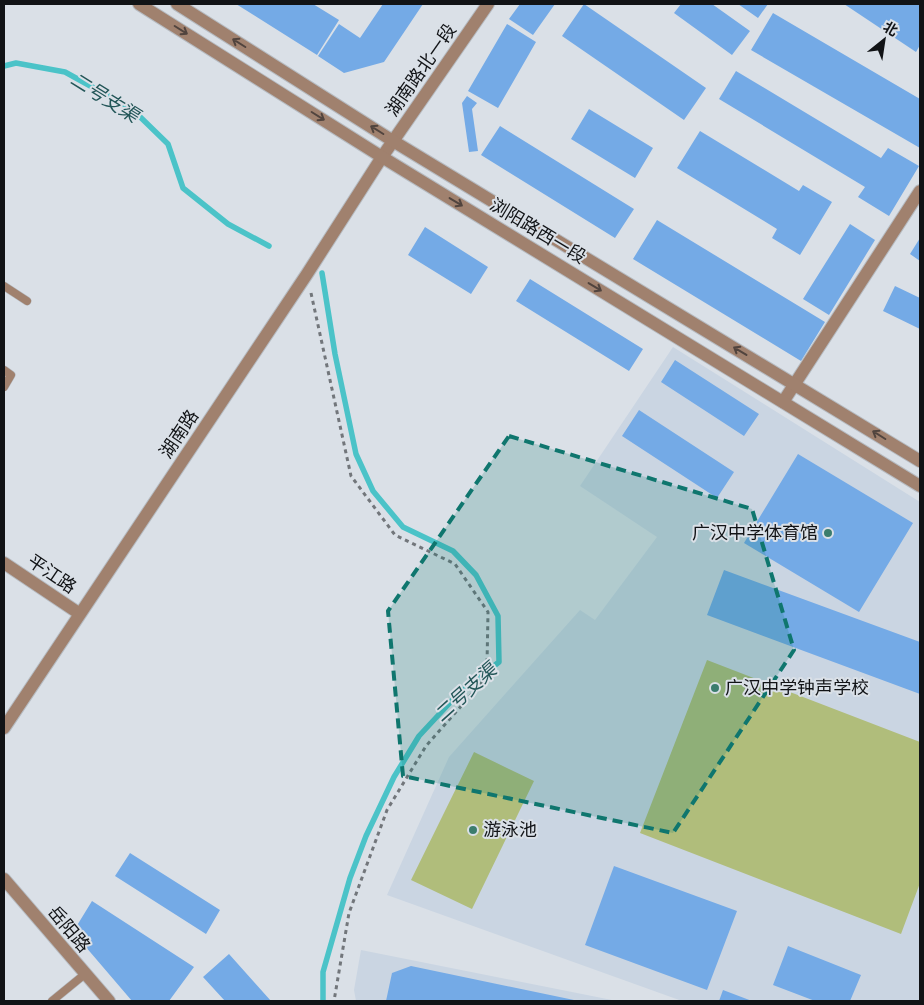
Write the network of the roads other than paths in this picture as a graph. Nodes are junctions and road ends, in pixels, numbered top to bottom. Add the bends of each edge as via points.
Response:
1 (139, 4) edge
2 (177, 4) edge
3 (488, 4) edge
4 (394, 141) junction
5 (382, 157) junction
6 (920, 191) edge
7 (4, 286) edge
8 (27, 301) dead end
9 (4, 370) edge
10 (795, 384) junction
11 (4, 387) edge
12 (783, 402) junction
13 (920, 461) edge
14 (920, 486) edge
15 (4, 563) edge
16 (80, 614) junction
17 (4, 728) edge
18 (4, 879) edge
19 (85, 974) junction
20 (52, 1001) edge
21 (109, 1001) edge

1 -> 5 street, 浏阳路西一段
4 -> 2 street
3 - 4 street, 湖南路北一段
4 - 5 street, 湖南路北一段
10 -> 4 street
5 -> 12 street, 浏阳路西一段
5 - 16 street, 湖南路
6 - 10 street
7 - 8 lane
9 - 11 lane via 11,375
10 - 12 street
13 -> 10 street
12 - 14 street, 浏阳路西一段
15 - 16 street, 平江路
16 - 17 street, 湖南路
18 - 19 street, 岳阳路
19 - 20 lane
19 - 21 street, 岳阳路

